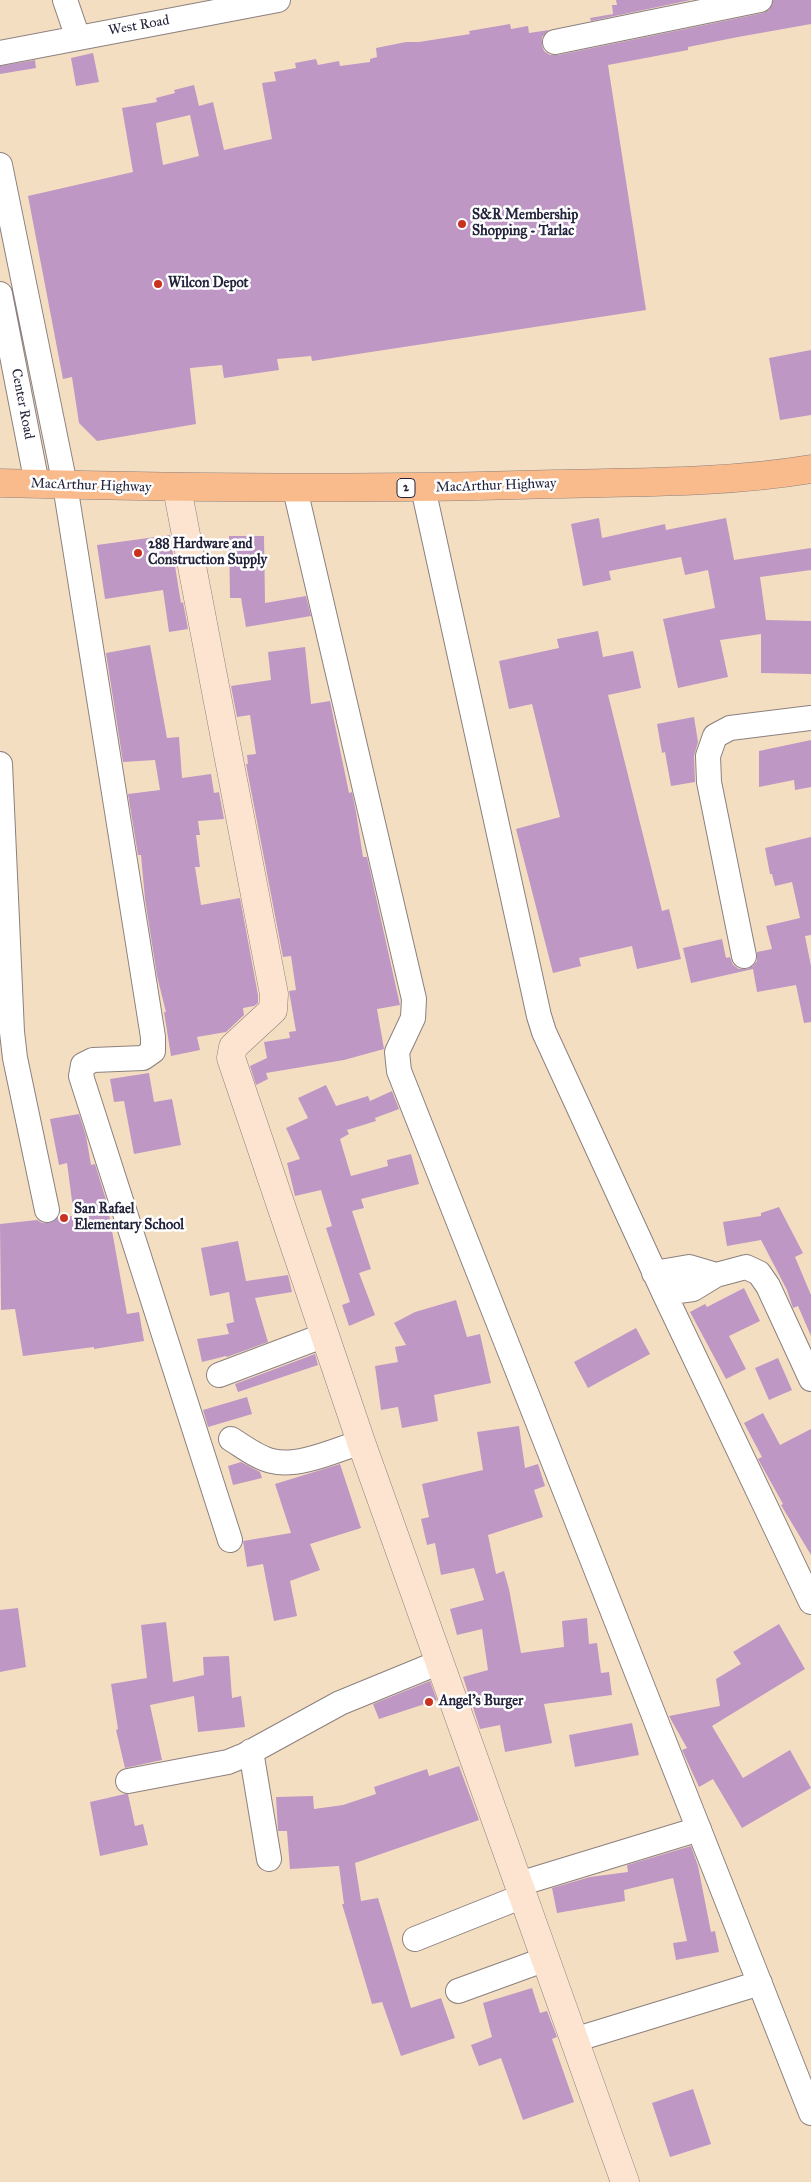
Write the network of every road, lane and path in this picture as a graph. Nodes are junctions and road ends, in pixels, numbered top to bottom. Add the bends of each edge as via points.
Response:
1 (65, 0) edge
2 (278, 0) edge
3 (760, 0) edge
4 (195, 8) edge
5 (78, 38) junction
6 (555, 42) dead end
7 (0, 53) edge
8 (0, 165) edge
9 (0, 294) edge
10 (811, 469) edge
11 (0, 483) edge
12 (38, 484) junction
13 (66, 485) junction
14 (177, 488) junction
15 (423, 488) junction
16 (295, 489) junction
17 (811, 718) edge
18 (0, 764) edge
19 (744, 956) dead end
20 (47, 1210) dead end
21 (659, 1283) junction
22 (325, 1335) junction
23 (219, 1375) dead end
24 (811, 1379) edge
25 (231, 1439) dead end
26 (361, 1442) junction
27 (230, 1540) dead end
28 (811, 1602) edge
29 (440, 1662) junction
30 (251, 1751) junction
31 (128, 1781) dead end
32 (699, 1829) junction
33 (269, 1859) dead end
34 (521, 1890) junction
35 (415, 1939) dead end
36 (546, 1959) junction
37 (760, 1983) junction
38 (458, 1991) dead end
39 (574, 2040) junction
40 (811, 2112) edge
41 (625, 2182) edge

1 - 5 street
2 - 4 street, West Road
3 - 6 street
4 - 5 street, West Road
5 - 7 street, West Road
8 - 13 street
9 - 12 street, Center Road
10 - 15 highway, MacArthur Highway / 2 via 743,478
11 - 12 highway, MacArthur Highway / 2
12 - 13 highway, MacArthur Highway / 2
13 - 14 highway, MacArthur Highway / 2
13 - 27 street via 153,1036 153,1051 143,1058 93,1060 83,1065 81,1076
14 - 16 highway, MacArthur Highway / 2
14 - 22 street via 274,994 272,1010 233,1047 231,1058
15 - 16 highway, MacArthur Highway / 2
15 - 21 street via 539,1016
16 - 32 street via 414,998 413,1018 397,1052 399,1071
17 - 19 street via 730,728 715,736 708,756 709,782
18 - 20 street via 12,1032
21 - 24 street via 689,1267 716,1275 746,1267 759,1273
21 - 28 street
22 - 23 street
22 - 26 street
25 - 26 street via 271,1461 288,1463
26 - 29 street
29 - 30 street via 340,1703
29 - 34 street
30 - 31 street via 228,1762
30 - 33 street
32 - 34 street
32 - 37 street
34 - 35 street
34 - 36 street
36 - 38 street
36 - 39 street
37 - 39 street
37 - 40 street
39 - 41 street

